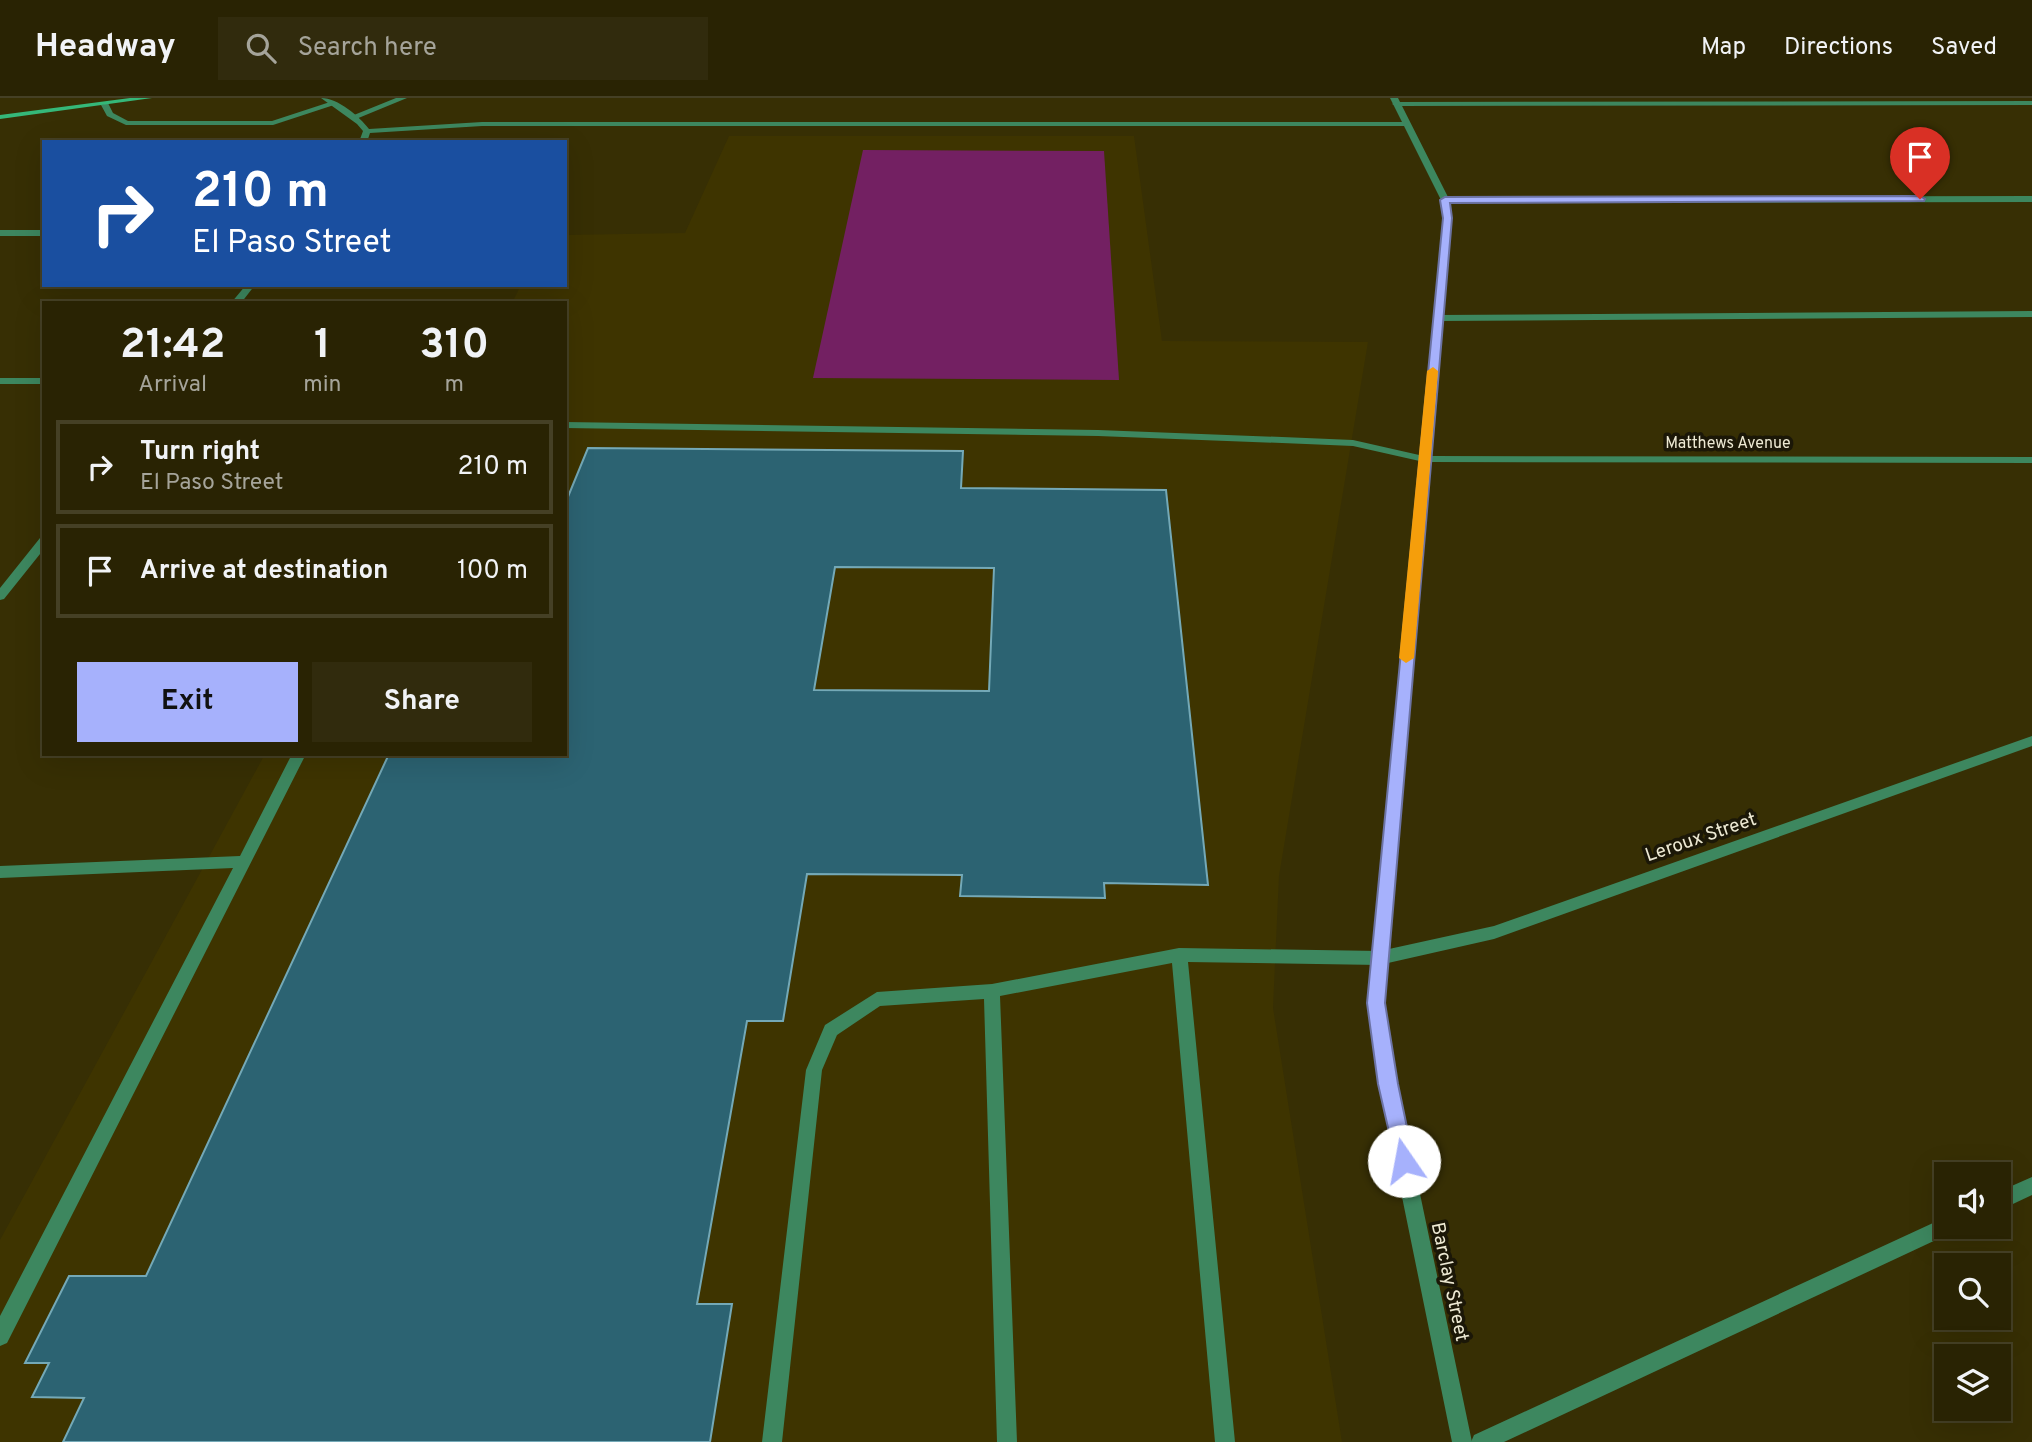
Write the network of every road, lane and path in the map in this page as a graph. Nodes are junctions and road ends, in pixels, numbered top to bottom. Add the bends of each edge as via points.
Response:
1 (148, 98) edge
2 (325, 98) edge
3 (403, 98) edge
4 (1395, 101) edge
5 (2032, 103) edge
6 (333, 104) junction
7 (105, 105) junction
8 (0, 117) edge
9 (353, 117) junction
10 (1408, 124) junction
11 (367, 131) junction
12 (364, 140) edge
13 (2032, 199) edge
14 (1445, 200) junction
15 (0, 233) edge
16 (42, 233) edge
17 (249, 287) edge
18 (238, 301) edge
19 (2032, 314) edge
20 (1438, 318) junction
21 (0, 381) edge
22 (42, 381) edge
23 (567, 425) edge
24 (1424, 459) junction
25 (2032, 460) edge
26 (42, 543) edge
27 (2, 591) edge
28 (2032, 741) edge
29 (298, 756) edge
30 (244, 862) junction
31 (0, 872) edge
32 (1179, 955) junction
33 (1379, 957) junction
34 (992, 991) junction
35 (2032, 1186) edge
36 (2011, 1196) edge
37 (1934, 1232) edge
38 (0, 1336) edge
39 (772, 1442) edge
40 (1007, 1442) edge
41 (1225, 1442) edge
42 (1462, 1442) edge
43 (1482, 1442) edge

1 - 7 main road
2 - 6 street
3 - 9 street
4 - 5 street
4 - 10 street, Barclay Street
6 - 7 street via 273,123 127,123 110,114
6 - 9 street
7 - 8 main road
9 - 11 street
10 - 11 street via 482,124
10 - 14 street, Barclay Street
11 - 12 street
13 - 14 street
14 - 20 street, Barclay Street
15 - 16 street
17 - 18 street
19 - 20 street
20 - 24 street, Barclay Street
21 - 22 street
23 - 24 street, Matthews Avenue via 1306,441 1353,443
24 - 25 street, Matthews Avenue
24 - 33 street, Barclay Street
26 - 27 street
28 - 33 street, Leroux Street via 1494,932
29 - 30 street
30 - 31 street
30 - 38 street
32 - 33 street, Leroux Street
32 - 34 street, Leroux Street
32 - 41 street
33 - 42 street, Barclay Street via 1376,1003 1388,1084
34 - 39 street, Leroux Street via 877,999 831,1031 814,1070
34 - 40 street
35 - 36 street
37 - 43 street

